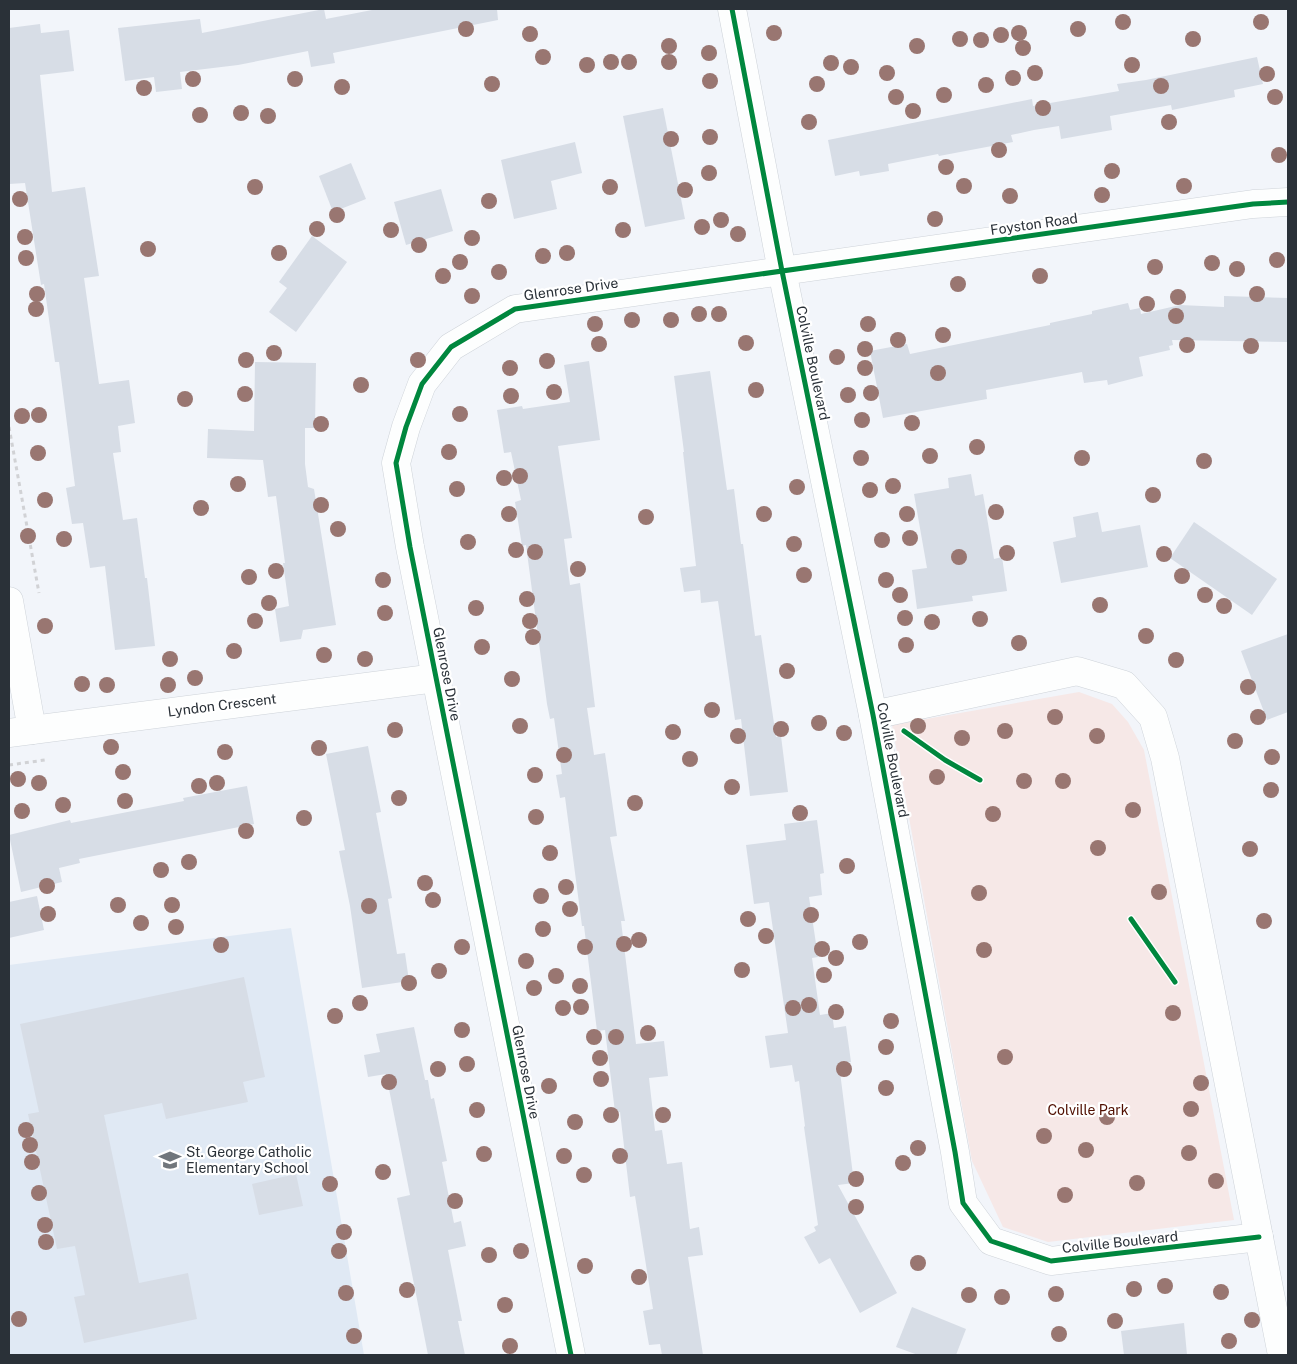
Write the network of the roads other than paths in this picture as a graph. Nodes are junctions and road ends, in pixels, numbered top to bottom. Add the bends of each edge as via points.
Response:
1 (732, 9) edge
2 (1288, 202) edge
3 (782, 272) junction
4 (9, 601) edge
5 (436, 678) junction
6 (873, 715) junction
7 (20, 732) edge
8 (1259, 1237) junction
9 (571, 1355) edge
10 (1282, 1355) edge

1 - 3 street, Colville Boulevard
2 - 3 street, Foyston Road via 1254,204
3 - 5 street, Glenrose Drive via 515,309 451,347 422,384 396,463
3 - 6 street, Colville Boulevard
4 - 7 street
5 - 7 street, Lyndon Crescent
5 - 9 street, Glenrose Drive
6 - 8 street, Colville Boulevard via 963,1203 990,1241 1051,1260
6 - 8 street, Colville Boulevard via 1077,671 1124,685 1153,717 1165,758
8 - 10 street, Colville Boulevard

